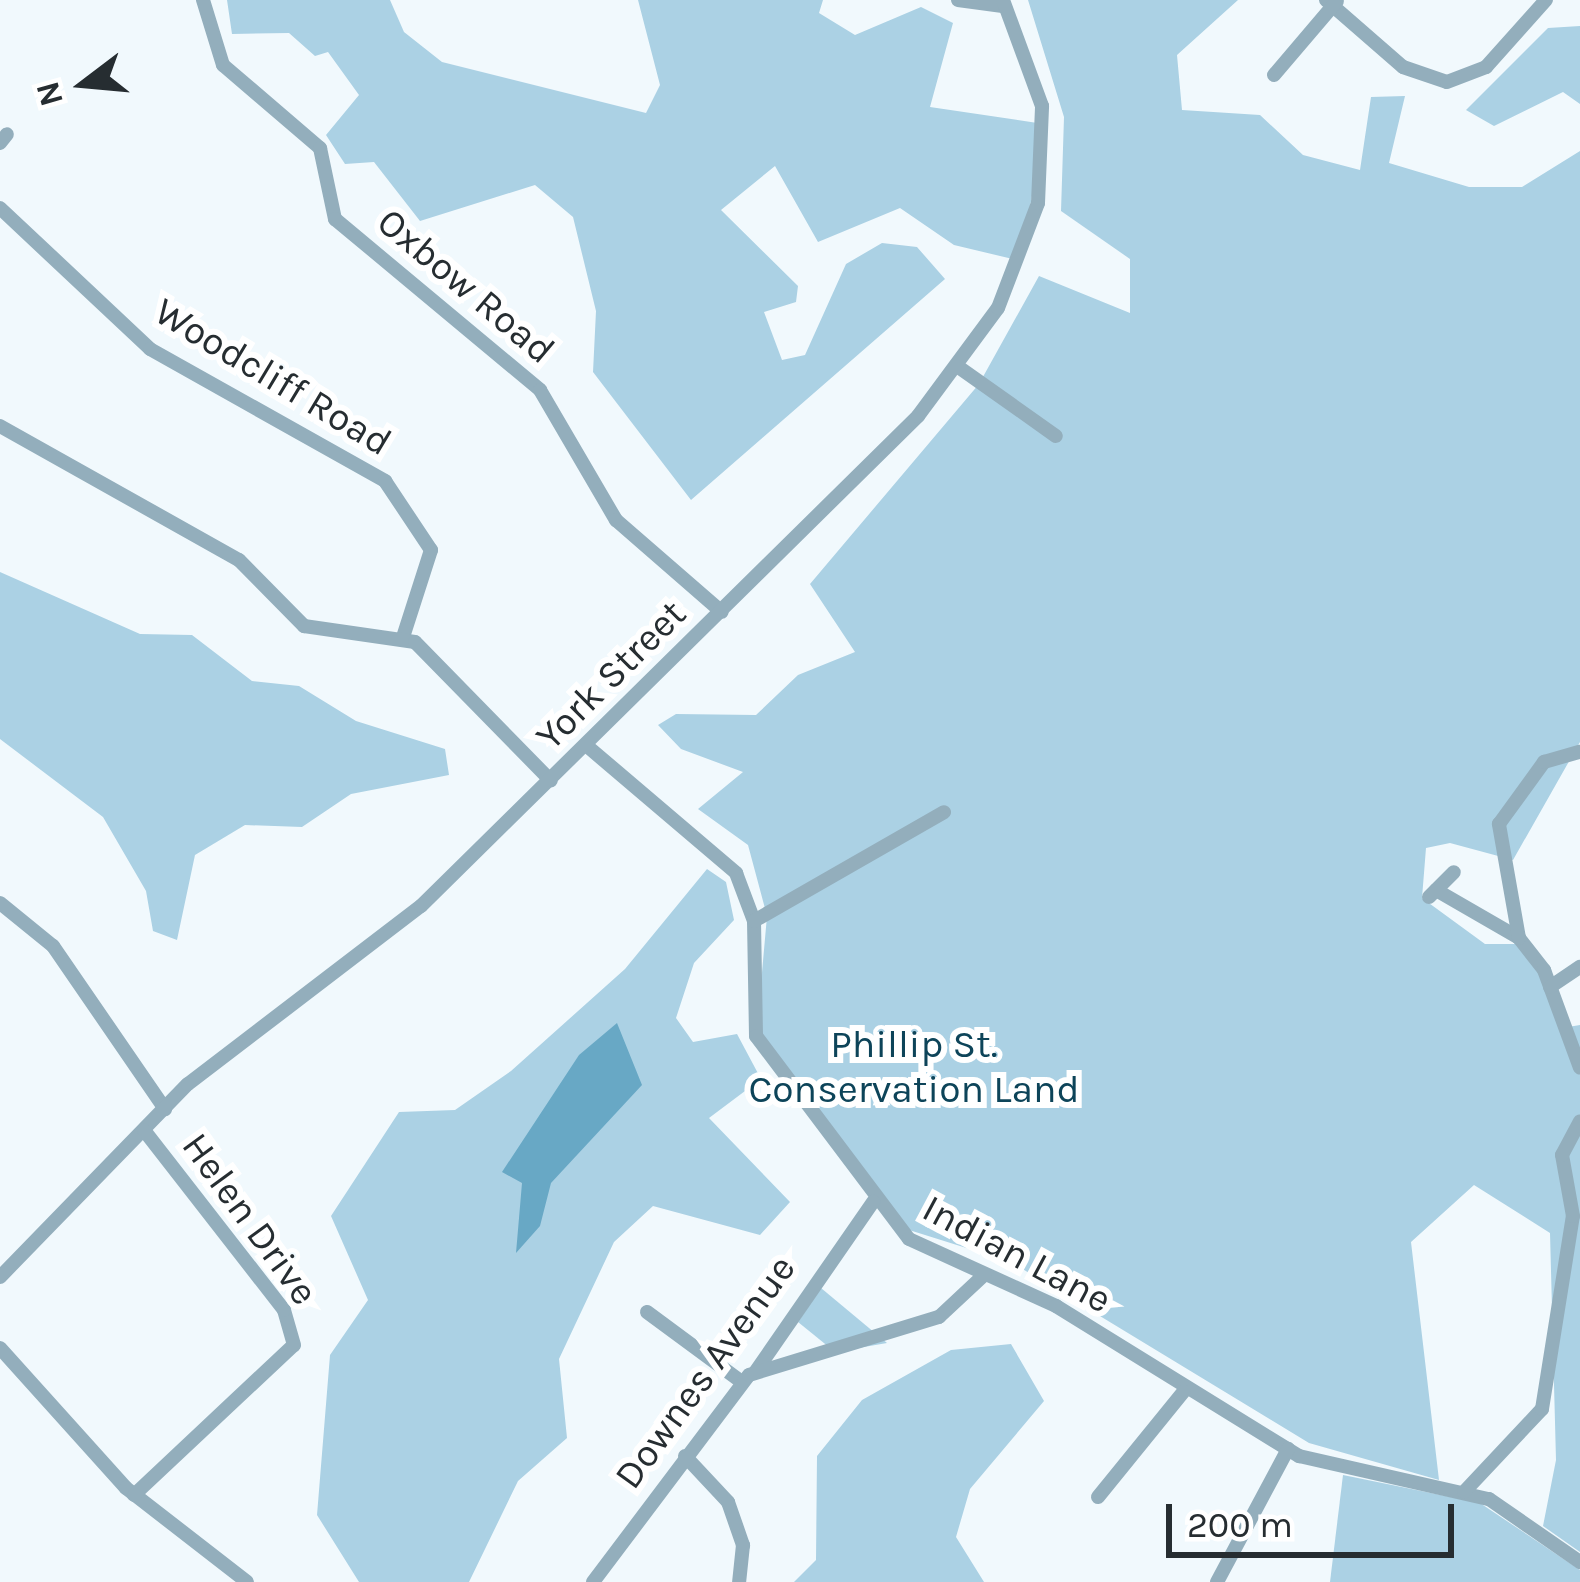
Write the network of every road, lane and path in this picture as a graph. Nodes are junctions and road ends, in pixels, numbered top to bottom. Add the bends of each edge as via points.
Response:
1 (203, 0) edge
2 (958, 0) edge
3 (1546, 0) edge
4 (1333, 2) edge
5 (1003, 3) edge
6 (1274, 75) dead end
7 (0, 208) edge
8 (957, 365) junction
9 (0, 426) edge
10 (1056, 436) dead end
11 (722, 612) junction
12 (403, 637) junction
13 (587, 746) junction
14 (1580, 752) edge
15 (551, 781) junction
16 (944, 812) dead end
17 (1454, 872) dead end
18 (0, 903) edge
19 (754, 921) junction
20 (1519, 938) junction
21 (1580, 967) edge
22 (1550, 988) junction
23 (1580, 1068) edge
24 (165, 1109) junction
25 (1580, 1120) edge
26 (144, 1130) junction
27 (872, 1202) junction
28 (984, 1275) junction
29 (0, 1277) edge
30 (646, 1312) dead end
31 (0, 1348) edge
32 (756, 1371) junction
33 (742, 1382) junction
34 (1184, 1391) junction
35 (1288, 1449) junction
36 (685, 1456) junction
37 (1464, 1492) junction
38 (134, 1495) junction
39 (1098, 1497) dead end
40 (1580, 1562) edge
41 (247, 1582) edge
42 (593, 1582) edge
43 (739, 1582) edge
44 (1217, 1582) edge

1 - 11 street, Oxbow Road via 223,65 320,148 335,219 540,391 616,520
2 - 5 street
3 - 4 street via 1486,67 1447,82 1403,67
4 - 6 street
5 - 8 street, York Street via 1042,106 1044,170 1016,273
7 - 12 street, Woodcliff Road via 150,349 367,468 404,502 431,550
8 - 10 street
8 - 11 street, York Street
9 - 12 street via 238,560 304,626
11 - 13 street, York Street
12 - 15 street
13 - 15 street, York Street
13 - 19 street, Indian Lane via 736,873
14 - 20 street via 1544,762 1499,824
15 - 24 street, York Street via 421,906
16 - 19 street
17 - 20 street via 1432,893
18 - 24 street via 53,946
19 - 27 street, Indian Lane via 756,1036
20 - 22 street
21 - 22 street
22 - 23 street
24 - 26 street, York Street
25 - 37 street via 1562,1155 1573,1216 1542,1409
26 - 29 street, York Street
26 - 38 street, Helen Drive via 284,1310 294,1345
27 - 28 street, Indian Lane via 921,1248
27 - 32 street, Downes Avenue
28 - 32 street via 939,1317
28 - 34 street, Indian Lane via 1056,1306
30 - 33 street
31 - 38 street
32 - 33 street, Downes Avenue
33 - 36 street, Downes Avenue
34 - 35 street, Indian Lane
34 - 39 street
35 - 37 street, Indian Lane via 1334,1469
35 - 44 street
36 - 42 street, Downes Avenue
36 - 43 street via 728,1502 743,1545
37 - 40 street, Indian Lane via 1509,1508
38 - 41 street

